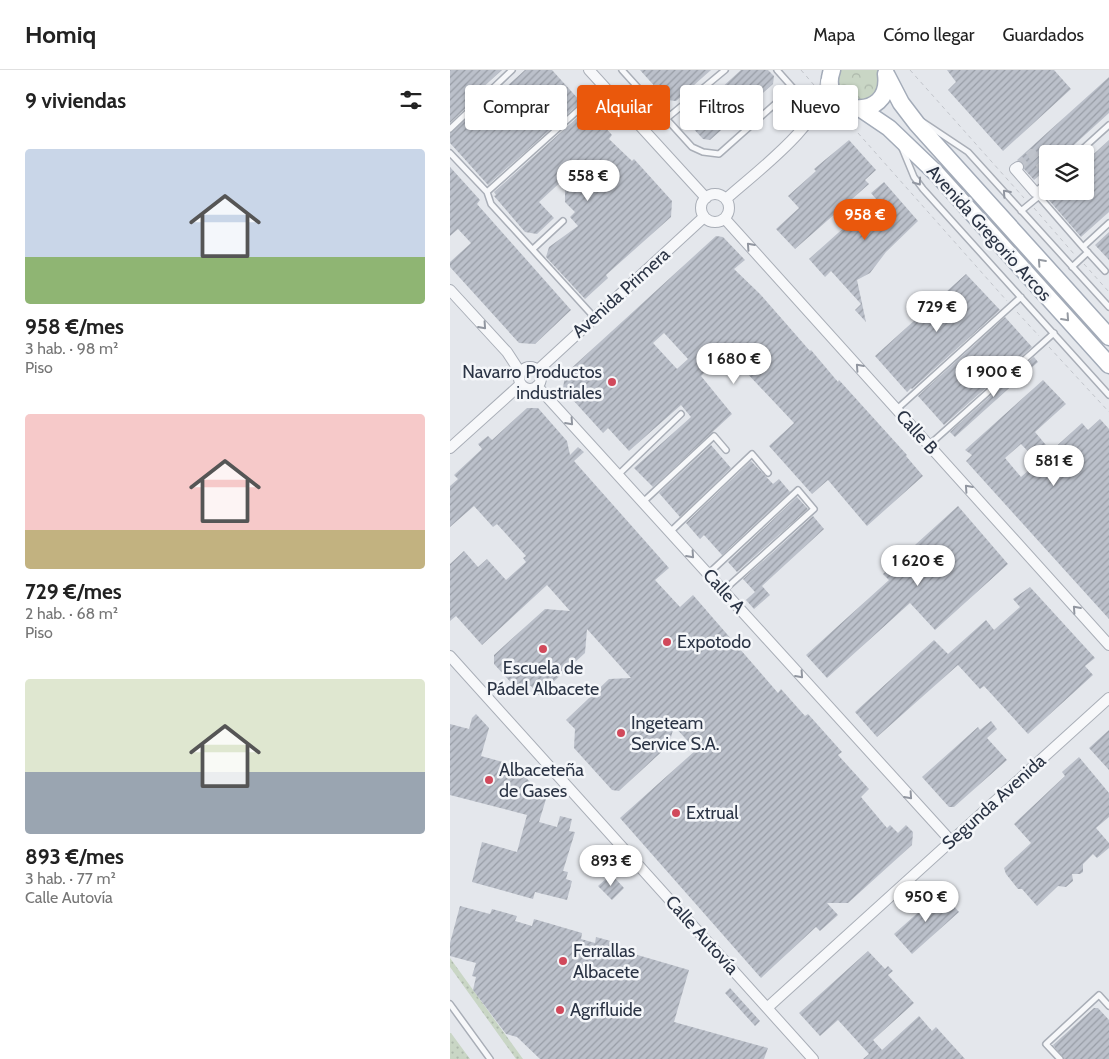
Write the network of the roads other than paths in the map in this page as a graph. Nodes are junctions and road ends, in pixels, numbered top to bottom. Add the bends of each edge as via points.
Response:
1 (512, 70) edge
2 (589, 70) edge
3 (622, 70) edge
4 (725, 70) edge
5 (777, 70) edge
6 (888, 72) edge
7 (602, 85) edge
8 (635, 85) edge
9 (858, 109) joint
10 (577, 111) edge
11 (670, 116) edge
12 (910, 116) junction
13 (670, 123) edge
14 (1109, 124) edge
15 (450, 129) edge
16 (644, 130) edge
17 (801, 130) edge
18 (899, 137) junction
19 (1087, 145) edge
20 (450, 153) edge
21 (1018, 167) dead end
22 (1039, 191) edge
23 (487, 192) junction
24 (1036, 194) junction
25 (706, 198) junction
26 (726, 199) junction
27 (1021, 211) junction
28 (704, 217) junction
29 (725, 219) junction
30 (563, 221) dead end
31 (1109, 223) edge
32 (1083, 247) junction
33 (533, 248) junction
34 (1088, 252) junction
35 (1072, 267) junction
36 (1105, 271) dead end
37 (450, 290) edge
38 (1021, 297) junction
39 (1109, 307) edge
40 (594, 317) junction
41 (1054, 333) junction
42 (1109, 337) edge
43 (1109, 365) edge
44 (538, 370) junction
45 (520, 372) junction
46 (521, 384) junction
47 (537, 386) junction
48 (1109, 395) edge
49 (896, 409) junction
50 (682, 414) dead end
51 (929, 445) junction
52 (450, 448) edge
53 (726, 450) dead end
54 (768, 472) dead end
55 (618, 475) junction
56 (643, 502) junction
57 (670, 532) junction
58 (708, 574) junction
59 (723, 591) junction
60 (1109, 645) edge
61 (450, 656) edge
62 (1109, 698) edge
63 (951, 841) junction
64 (450, 1004) edge
65 (1109, 1006) edge
66 (767, 1008) junction
67 (490, 1059) edge
68 (813, 1059) edge
69 (1060, 1059) edge

1 - 15 lane
2 - 7 street
3 - 8 lane
4 - 11 lane
5 - 13 lane via 793,88 719,154 692,147
6 - 9 main road via 881,98 872,106
6 - 12 main road, Avenida Gregorio Arcos via 896,95
9 - 18 main road, Avenida Gregorio Arcos
10 - 23 lane
27 -> 12 lane via 968,152 930,125
42 -> 12 main road, Avenida Gregorio Arcos
14 - 19 lane
16 - 25 street
17 - 26 street
18 -> 38 lane via 914,177
18 -> 43 main road, Avenida Gregorio Arcos via 937,174
20 - 23 lane
21 - 24 street via 1015,169
22 - 24 lane
23 - 33 lane via 491,204
24 - 27 lane
24 - 32 lane
25 - 26 street via 714,194
25 - 28 street via 701,208
26 - 29 street via 730,208
27 - 35 lane
28 - 29 street via 715,222
28 - 40 street, Avenida Primera
49 -> 29 street, Calle B
30 - 33 lane
31 - 32 lane
32 - 34 lane
33 - 40 lane
34 - 35 lane
34 - 36 lane
35 - 39 lane
37 -> 45 street via 507,352
38 - 41 lane
38 - 49 lane
40 - 44 street, Avenida Primera
41 - 48 lane
41 - 51 lane
44 - 45 street via 528,366
44 - 47 street via 541,378
45 - 46 street
46 - 47 street via 530,388
46 - 52 street
47 -> 55 street, Calle A
49 - 51 street, Calle B
50 - 55 lane
60 -> 51 street, Calle B
53 - 56 lane via 714,436
54 - 57 lane via 752,454
55 - 56 street, Calle A
56 - 57 street, Calle A
57 -> 58 street, Calle A
58 - 59 street, Calle A
58 - 59 lane via 798,490 814,509
59 -> 63 street, Calle A
61 - 66 street, Calle Autovía
62 - 63 street, Segunda Avenida
63 - 66 street, Segunda Avenida
64 - 67 lane
65 - 69 lane via 1099,995 1046,1044
66 - 68 street, Calle Autovía

